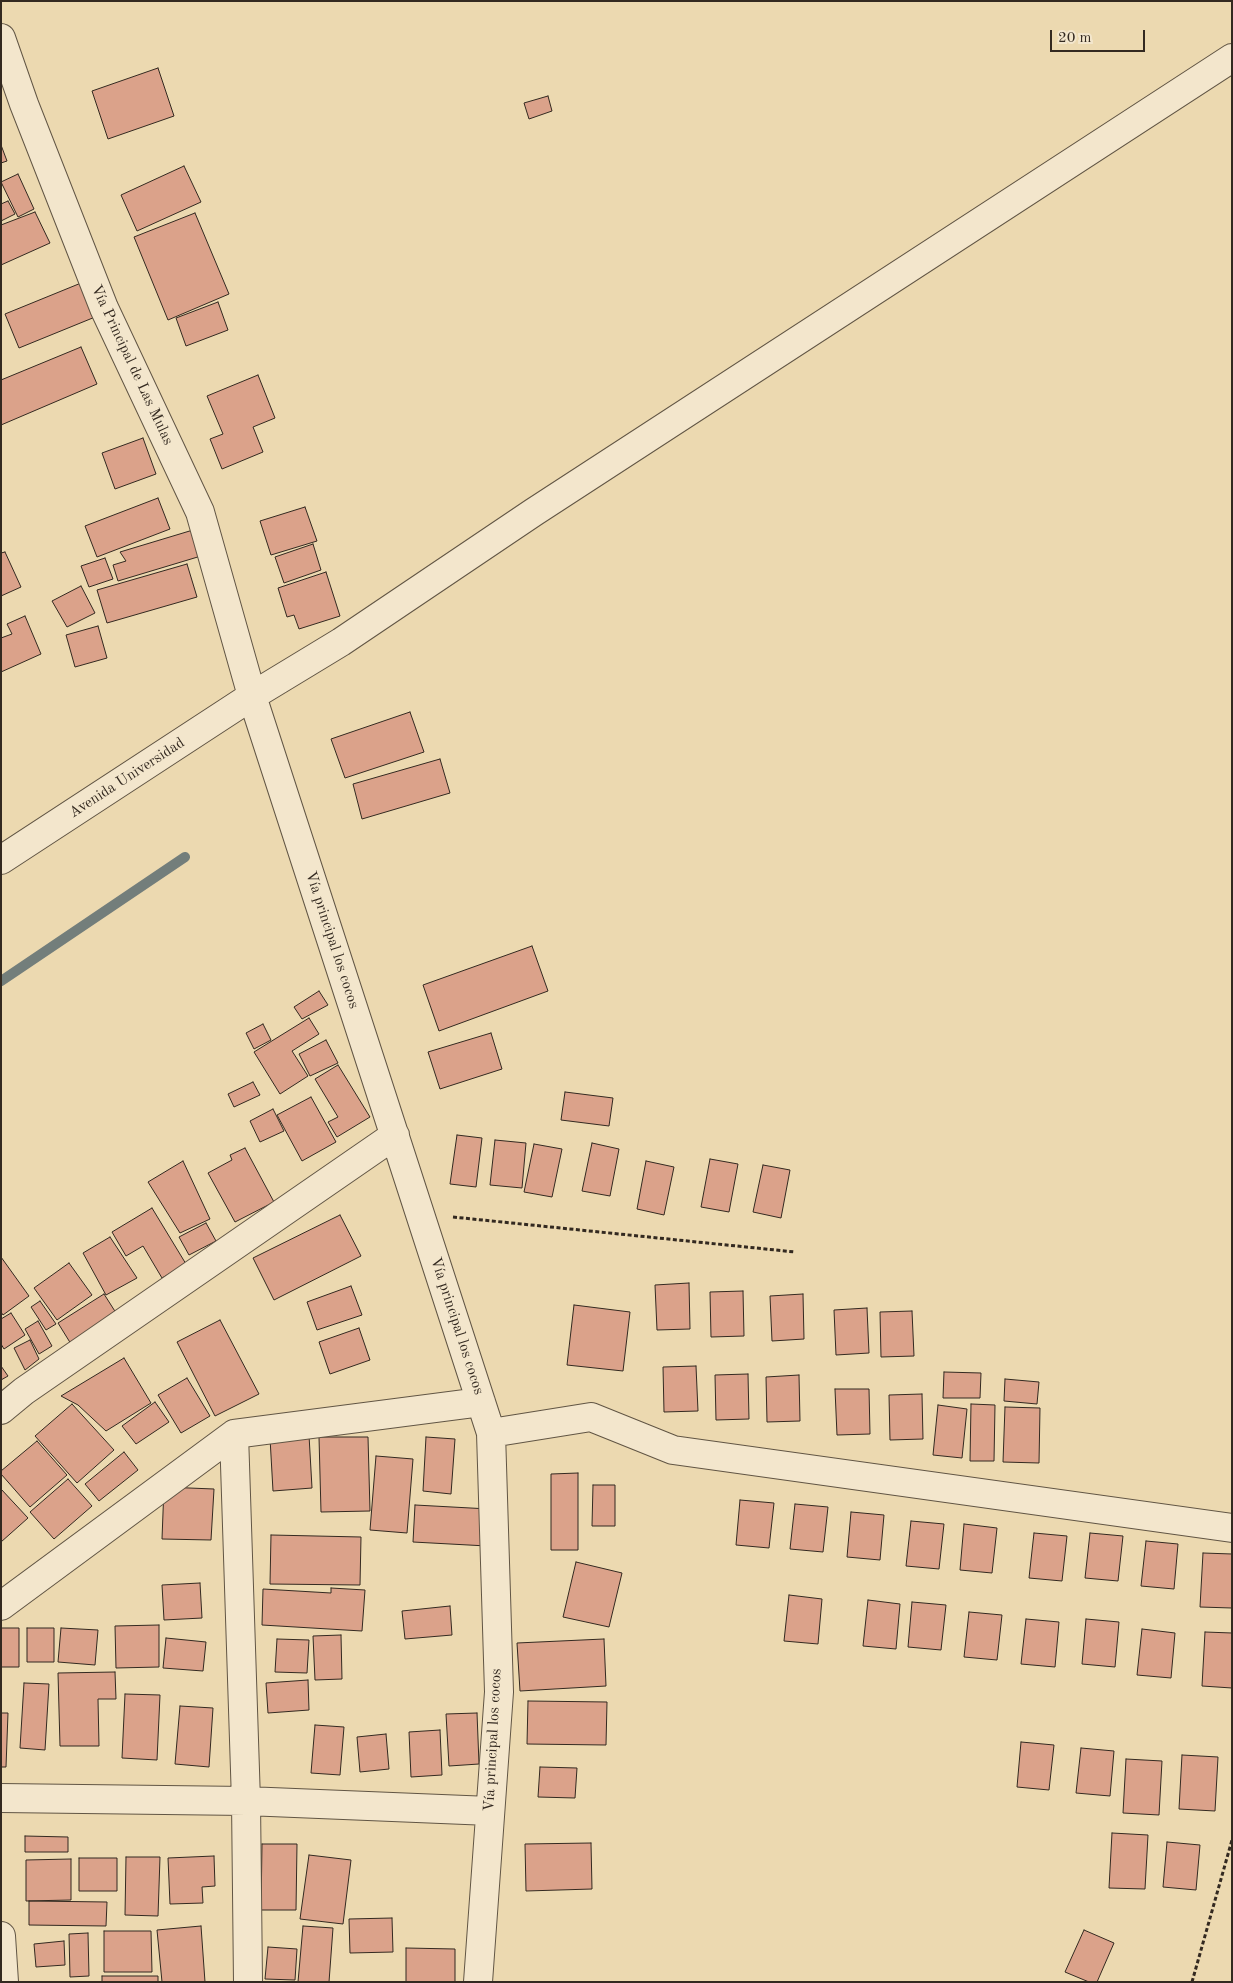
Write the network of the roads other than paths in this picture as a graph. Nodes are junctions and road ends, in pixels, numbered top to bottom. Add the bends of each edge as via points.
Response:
1 (1, 38) edge
2 (1232, 58) edge
3 (252, 696) junction
4 (1, 860) edge
5 (395, 1135) junction
6 (481, 1402) junction
7 (1, 1410) edge
8 (491, 1433) junction
9 (234, 1434) junction
10 (1232, 1528) edge
11 (1, 1606) edge
12 (1, 1798) edge
13 (246, 1801) junction
14 (490, 1811) junction
15 (1, 1936) edge
16 (4, 1982) edge
17 (248, 1982) edge
18 (478, 1982) edge

1 - 3 street, Vía Principal de Las Mulas via 104,308 200,512
2 - 3 street, Avenida Universidad via 534,512 341,642
3 - 4 street, Avenida Universidad
3 - 5 street, Vía principal los cocos
5 - 6 street, Vía principal los cocos
5 - 7 street
6 - 8 street, Vía principal los cocos
6 - 9 street
8 - 10 street via 590,1417 673,1450
8 - 14 street, Vía principal los cocos via 499,1692
9 - 11 street
9 - 13 street
12 - 13 street
13 - 14 street
13 - 17 street
14 - 18 street, Vía principal los cocos
15 - 16 street

